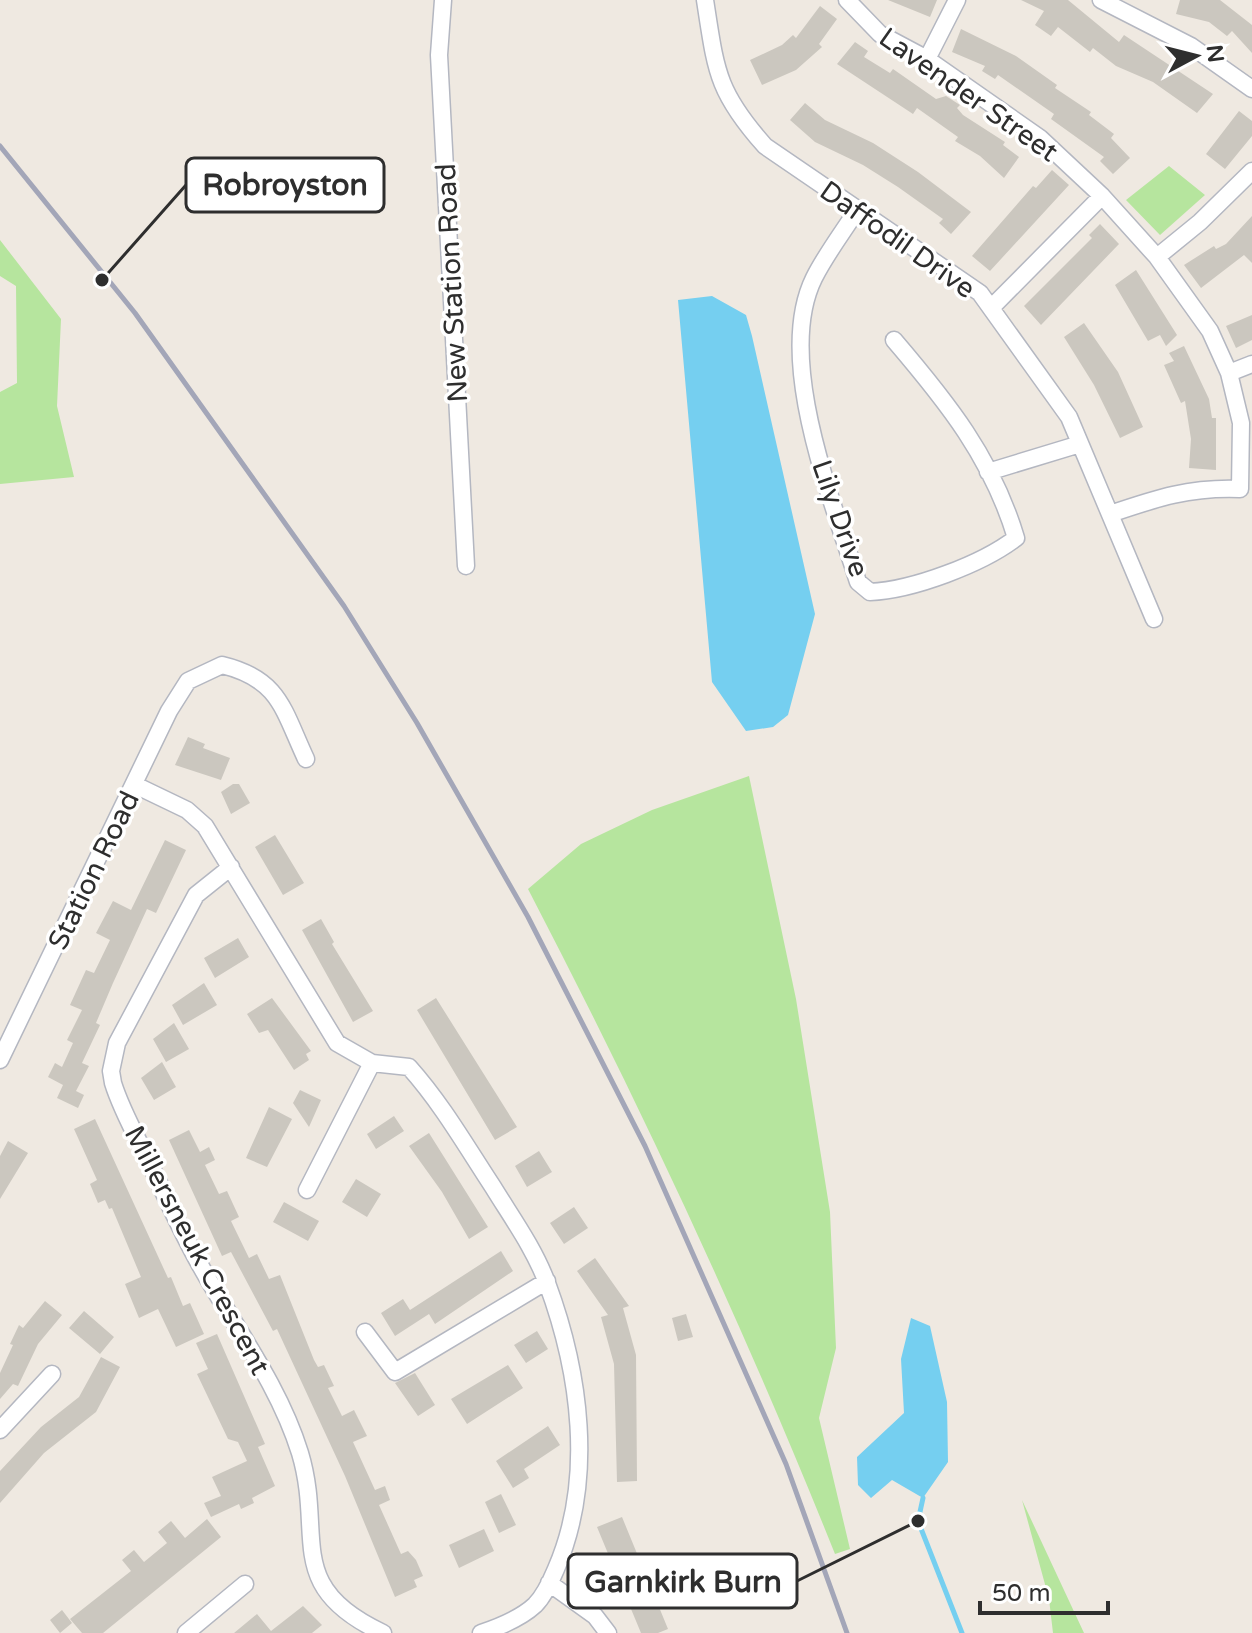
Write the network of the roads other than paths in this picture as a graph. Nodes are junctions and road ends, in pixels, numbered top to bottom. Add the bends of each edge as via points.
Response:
1 (443, 0) edge
2 (705, 0) edge
3 (847, 0) edge
4 (957, 0) edge
5 (1101, 0) edge
6 (927, 59) junction
7 (1252, 89) edge
8 (1252, 171) edge
9 (1102, 196) junction
10 (857, 210) junction
11 (1157, 257) junction
12 (991, 308) junction
13 (894, 340) dead end
14 (1252, 364) edge
15 (1229, 373) junction
16 (1080, 444) junction
17 (988, 472) junction
18 (1246, 490) edge
19 (1110, 514) junction
20 (466, 566) dead end
21 (1154, 619) dead end
22 (306, 759) dead end
23 (135, 785) junction
24 (231, 867) junction
25 (0, 1060) edge
26 (372, 1063) junction
27 (307, 1190) dead end
28 (547, 1281) junction
29 (365, 1332) dead end
30 (52, 1374) dead end
31 (0, 1430) edge
32 (549, 1583) junction
33 (245, 1584) dead end
34 (186, 1633) edge
35 (383, 1633) edge
36 (481, 1633) edge
37 (608, 1633) edge

1 - 20 street, New Station Road via 439,55
2 - 10 street, Daffodil Drive via 716,75 738,116 765,146
3 - 6 street, Lavender Street via 880,34
4 - 6 street
5 - 7 street via 1191,46
6 - 9 street, Lavender Street via 1040,138
8 - 11 street
9 - 11 street, Lavender Street
9 - 12 street
10 - 12 street, Daffodil Drive via 980,293
10 - 17 street, Lily Drive via 814,279 801,338 808,422 858,582 870,592 887,591 1001,549 1016,538
11 - 15 street, Lavender Street via 1210,331
12 - 16 street, Daffodil Drive via 1069,417
13 - 17 street, Lily Drive via 957,414
14 - 15 street
15 - 18 street, Lavender Street via 1241,423
16 - 17 street
16 - 19 street, Daffodil Drive
18 - 19 street via 1179,491
19 - 21 street, Daffodil Drive
22 - 23 street, Station Road via 275,693 257,676 222,665 188,681
23 - 24 street via 196,818
23 - 25 street, Station Road
24 - 26 street via 337,1043
24 - 35 street, Millersneuk Crescent via 196,895 117,1043 113,1083 199,1264 257,1360 292,1433 305,1479 317,1575 342,1610
26 - 27 street
26 - 28 street via 409,1067 435,1097
28 - 29 street via 395,1372
28 - 32 street via 565,1339 580,1426 571,1522
30 - 31 street
32 - 36 street via 536,1604
32 - 37 street via 595,1616
33 - 34 street

